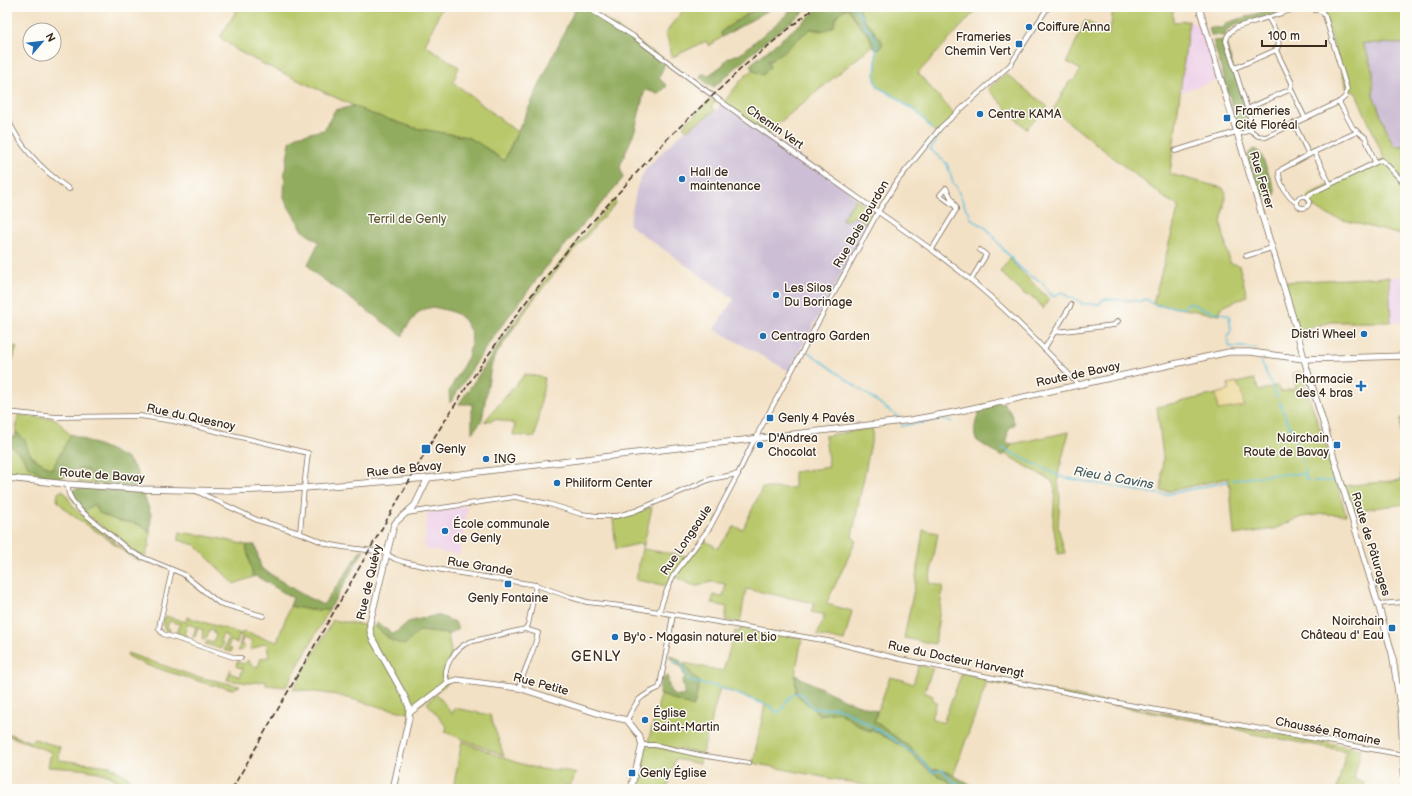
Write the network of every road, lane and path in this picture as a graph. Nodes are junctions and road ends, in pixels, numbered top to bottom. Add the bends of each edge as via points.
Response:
1 (586, 7) edge
2 (1048, 7) edge
3 (1199, 7) edge
4 (1301, 7) edge
5 (1311, 7) edge
6 (1268, 17) junction
7 (1276, 50) junction
8 (1235, 68) junction
9 (1291, 89) junction
10 (1339, 102) junction
11 (1247, 109) junction
12 (7, 117) edge
13 (1305, 118) junction
14 (1294, 123) junction
15 (1250, 130) junction
16 (1357, 132) junction
17 (1236, 134) junction
18 (1175, 151) dead end
19 (1312, 154) junction
20 (1375, 162) junction
21 (1330, 184) junction
22 (1405, 184) edge
23 (69, 189) dead end
24 (1307, 198) junction
25 (1297, 203) junction
26 (956, 207) dead end
27 (878, 212) junction
28 (1272, 248) junction
29 (932, 249) junction
30 (980, 250) dead end
31 (1246, 256) dead end
32 (971, 280) junction
33 (1071, 305) dead end
34 (1118, 321) dead end
35 (1056, 332) junction
36 (1044, 349) junction
37 (1405, 356) edge
38 (1304, 359) junction
39 (1079, 385) junction
40 (7, 412) edge
41 (756, 439) junction
42 (738, 474) junction
43 (7, 478) edge
44 (428, 478) junction
45 (67, 484) junction
46 (304, 488) junction
47 (195, 491) junction
48 (407, 513) junction
49 (300, 533) junction
50 (387, 553) junction
51 (172, 570) junction
52 (536, 585) junction
53 (1405, 602) edge
54 (1378, 604) junction
55 (659, 612) junction
56 (673, 615) junction
57 (263, 616) dead end
58 (525, 629) junction
59 (241, 658) dead end
60 (448, 683) junction
61 (518, 688) junction
62 (409, 713) junction
63 (627, 720) junction
64 (1248, 726) joint
65 (642, 744) junction
66 (1404, 757) edge
67 (749, 763) dead end
68 (1405, 786) edge
69 (392, 789) edge
70 (631, 789) edge

1 - 27 street, Chemin Vert via 615,24
2 - 27 street, Rue Bois Bourdon via 1010,65 941,127 898,180
3 - 17 main road, Rue Ferrer
4 - 6 street
5 - 10 street via 1323,12 1325,16 1347,89
6 - 7 street via 1279,41
6 - 8 street via 1238,27 1228,34 1226,42
7 - 8 street
7 - 9 street via 1292,83
8 - 11 street
9 - 11 street
9 - 13 street
10 - 13 street
10 - 16 street
11 - 15 street via 1252,124
12 - 23 street via 17,137 33,158
13 - 14 street
14 - 15 street via 1265,137 1258,136
14 - 19 street
15 - 17 street
16 - 19 street
16 - 20 street via 1365,137
17 - 18 street
17 - 28 main road, Rue Ferrer
19 - 21 street
19 - 25 street via 1282,168 1279,172 1287,194
20 - 21 street
20 - 22 street via 1383,161
21 - 24 street
24 - 25 street via 1301,196
24 - 25 street via 1309,203 1305,208 1299,207
26 - 29 street
27 - 29 street, Chemin Vert
27 - 41 street, Rue Bois Bourdon
28 - 31 street
28 - 38 main road, Rue Ferrer
29 - 32 street, Chemin Vert
30 - 32 street via 986,255
32 - 36 street, Chemin Vert
33 - 35 street
34 - 35 street via 1114,325
35 - 36 street
36 - 39 street, Chemin Vert
37 - 38 main road, Route de Bavay
38 - 39 main road, Route de Bavay via 1229,352
38 - 54 main road, Route de Pâturages
39 - 41 main road, Route de Bavay via 917,419
40 - 46 street, Rue du Quesnoy via 56,417 148,417 308,453
41 - 42 street, Rue Longsaule
41 - 44 main road, Rue de Bavay
42 - 48 street via 711,479 617,516 580,514 515,497
42 - 55 street, Rue Longsaule via 710,527 673,576
43 - 45 main road, Route de Bavay
44 - 46 main road, Rue de Bavay
44 - 48 main road, Rue de Quévy via 415,506
45 - 47 main road, Route de Bavay
45 - 51 street via 75,505 122,546
46 - 47 main road, Rue de Bavay
46 - 49 street
47 - 49 street, Rue Grande via 257,520
48 - 50 main road, Rue de Quévy via 396,522
49 - 50 street, Rue Grande via 327,544
50 - 52 street, Rue Grande via 404,562
50 - 62 main road, Rue de Quévy via 370,630 405,697
51 - 57 street via 183,574 219,603
51 - 59 street via 160,622 163,634
52 - 55 street, Rue Grande via 578,600
52 - 58 street
53 - 54 street
54 - 66 main road, Route de Pâturages via 1396,675
55 - 56 street, Rue du Docteur Harvengt
56 - 63 street via 659,688 637,700
56 - 64 street, Rue du Docteur Harvengt via 828,641 1124,704
58 - 60 street via 463,645 452,657 446,671
58 - 61 street via 538,633 536,645
60 - 61 main road, Rue Petite via 457,680
60 - 62 main road
61 - 63 main road, Rue Petite
62 - 69 main road, Rue de Quévy
63 - 65 main road via 639,735
64 - 66 street, Chaussée Romaine
65 - 67 street
65 - 70 main road
66 - 68 main road, Route de Pâturages

